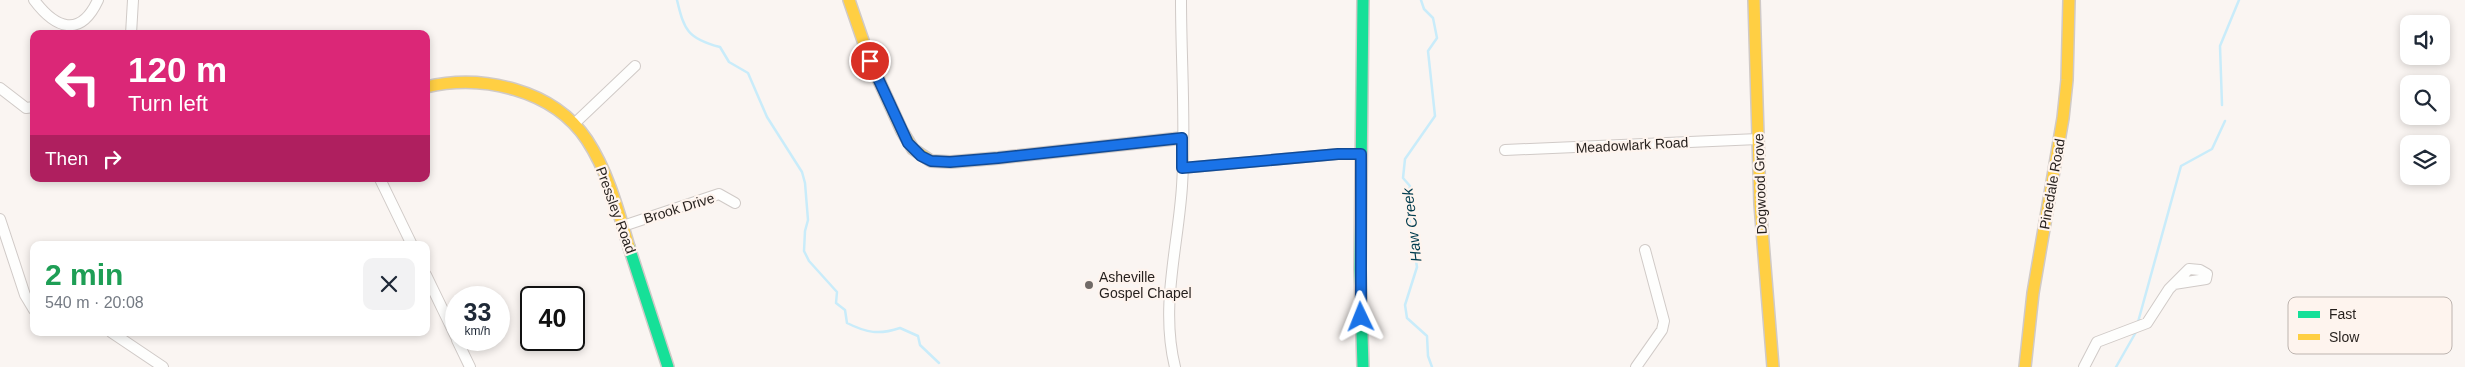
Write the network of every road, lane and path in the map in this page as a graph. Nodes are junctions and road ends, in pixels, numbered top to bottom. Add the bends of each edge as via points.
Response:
1 (34, 0) edge
2 (98, 0) edge
3 (133, 0) edge
4 (849, 0) edge
5 (1181, 0) edge
6 (1363, 0) edge
7 (1754, 0) edge
8 (2069, 0) edge
9 (131, 30) edge
10 (635, 66) dead end
11 (430, 86) edge
12 (0, 88) edge
13 (30, 108) edge
14 (574, 124) junction
15 (1182, 138) junction
16 (1758, 139) junction
17 (1505, 150) dead end
18 (1361, 154) junction
19 (1182, 168) junction
20 (381, 182) edge
21 (735, 203) dead end
22 (0, 219) edge
23 (623, 226) junction
24 (410, 241) edge
25 (1645, 250) dead end
26 (430, 283) edge
27 (2174, 284) dead end
28 (30, 303) edge
29 (445, 314) edge
30 (116, 336) edge
31 (463, 351) edge
32 (163, 367) edge
33 (470, 367) edge
34 (668, 367) edge
35 (1175, 367) edge
36 (1363, 367) edge
37 (1636, 367) edge
38 (1773, 367) edge
39 (2025, 367) edge
40 (2084, 367) edge

1 - 2 street via 46,16 63,25 78,24 91,15
3 - 9 street
4 - 15 street via 870,61 902,131 913,149 931,161 998,158
5 - 15 street
6 - 18 street
7 - 16 street, Dogwood Grove
8 - 39 street, Pinedale Road via 2063,118 2033,293
10 - 14 street
11 - 14 street, Pressley Road via 468,80 515,90 538,98
12 - 13 street via 26,108
14 - 23 street, Pressley Road via 600,164
15 - 19 street
16 - 17 street, Meadowlark Road
16 - 38 street, Dogwood Grove via 1762,248
18 - 19 street
18 - 36 street
19 - 35 street via 1167,312
20 - 24 street
21 - 23 street, Brook Drive via 719,194
22 - 28 street
23 - 34 street, Pressley Road
25 - 37 street via 1664,321 1662,330
26 - 29 street
27 - 40 street via 2146,323 2098,342
30 - 32 street
31 - 33 street

